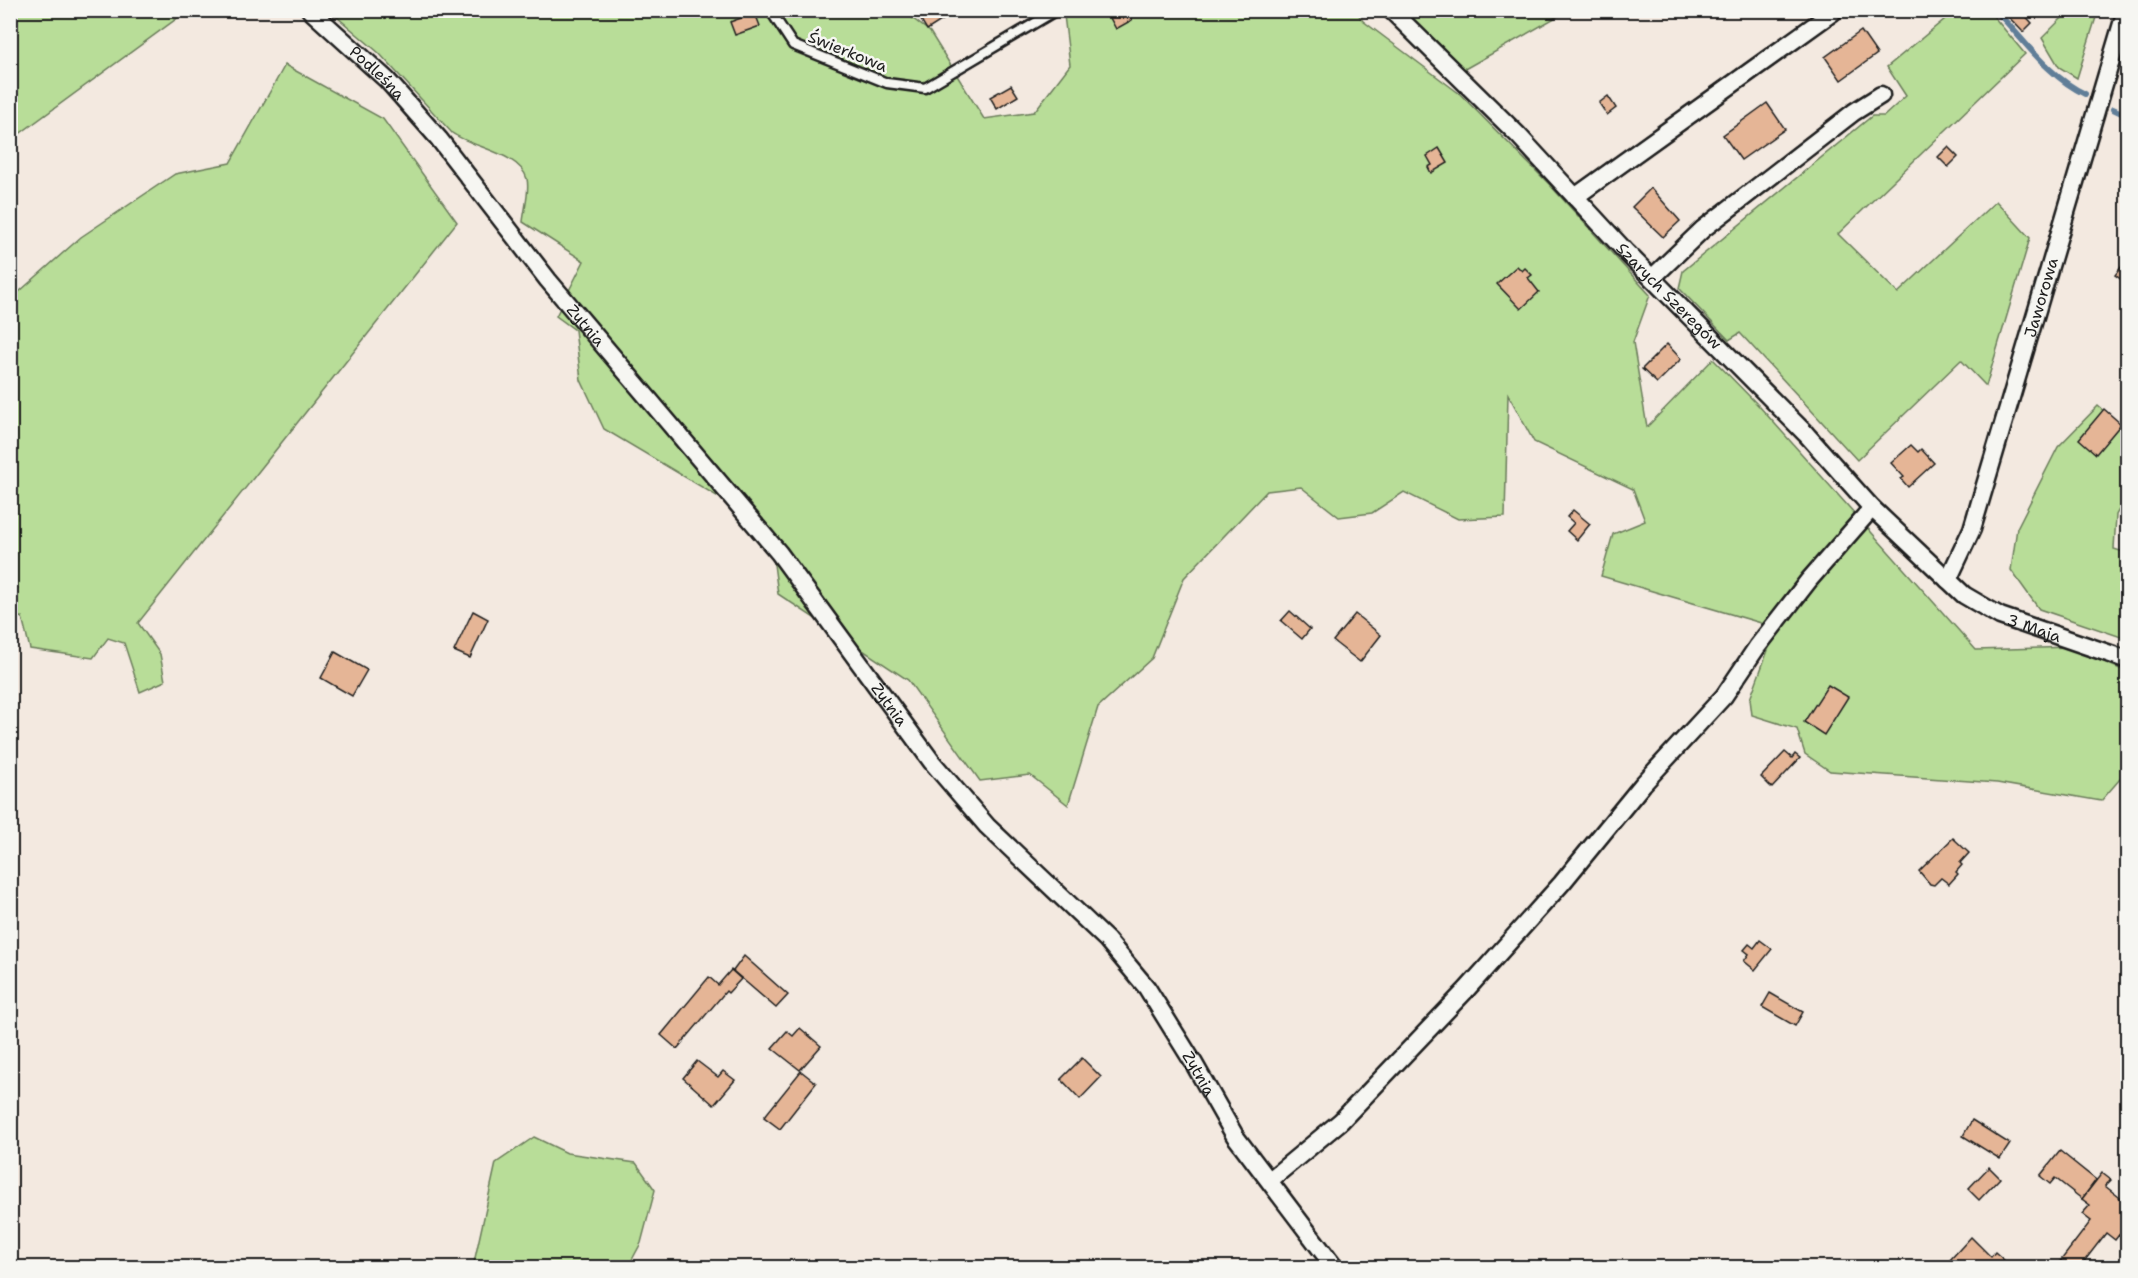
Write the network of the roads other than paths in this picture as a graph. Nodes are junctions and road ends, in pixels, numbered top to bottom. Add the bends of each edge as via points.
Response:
1 (310, 10) edge
2 (770, 10) edge
3 (1056, 10) edge
4 (1390, 10) edge
5 (2126, 10) edge
6 (1833, 12) edge
7 (1881, 95) dead end
8 (439, 140) joint
9 (1575, 197) junction
10 (1652, 278) junction
11 (1872, 508) junction
12 (1948, 580) junction
13 (2127, 660) edge
14 (1270, 1180) junction
15 (1335, 1268) edge

1 - 8 street, Podleśna via 387,80
2 - 3 lane, Świerkowa via 793,45 887,84 925,88
4 - 9 street, Szarych Szeregów via 1518,135
5 - 12 street, Jaworowa via 1972,529
6 - 9 street
7 - 10 street via 1703,229
8 - 14 street, Żytnia via 548,280 779,553 932,762 987,826 1107,940 1147,988 1235,1136
9 - 10 street, Szarych Szeregów
10 - 11 street, Szarych Szeregów via 1806,434
11 - 12 street, Szarych Szeregów
11 - 14 street via 1757,646 1724,696 1643,784 1562,883 1341,1121
12 - 13 street, 3 Maja via 1981,607 2000,616
14 - 15 street, Żytnia

